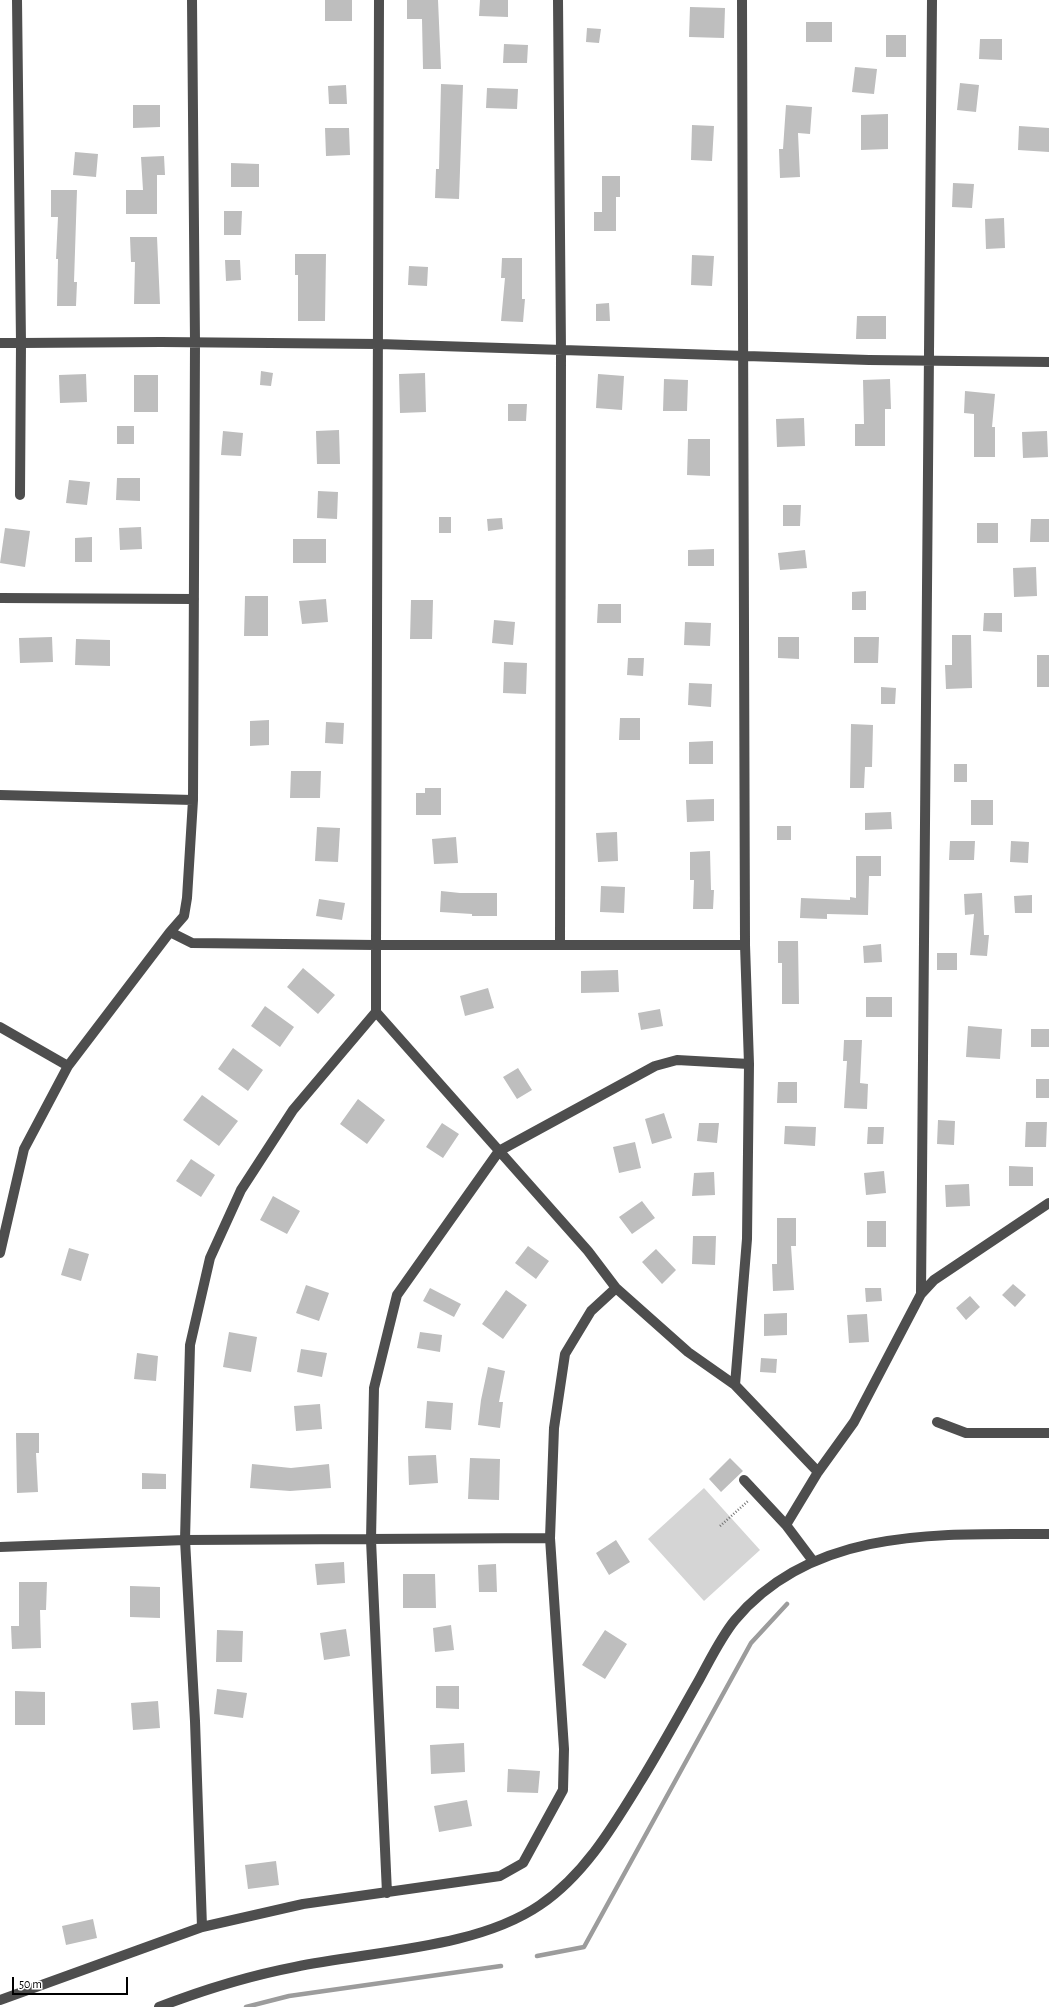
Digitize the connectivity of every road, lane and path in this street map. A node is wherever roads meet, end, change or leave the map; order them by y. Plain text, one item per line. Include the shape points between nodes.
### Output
1 (17, 0) edge
2 (192, 0) edge
3 (379, 0) edge
4 (558, 0) edge
5 (742, 0) edge
6 (932, 0) edge
7 (195, 342) junction
8 (0, 343) edge
9 (21, 343) junction
10 (379, 344) junction
11 (561, 350) junction
12 (744, 356) junction
13 (928, 360) junction
14 (1049, 362) edge
15 (20, 495) dead end
16 (0, 598) edge
17 (194, 599) junction
18 (0, 795) edge
19 (193, 800) junction
20 (170, 932) junction
21 (560, 944) junction
22 (376, 945) junction
23 (745, 946) junction
24 (376, 1012) junction
25 (0, 1027) edge
26 (749, 1064) junction
27 (68, 1066) junction
28 (499, 1151) junction
29 (1049, 1203) edge
30 (0, 1253) edge
31 (616, 1288) junction
32 (921, 1294) junction
33 (735, 1385) junction
34 (937, 1422) dead end
35 (1049, 1433) edge
36 (818, 1472) junction
37 (744, 1480) dead end
38 (756, 1493) junction
39 (786, 1525) junction
40 (720, 1526) dead end
41 (1049, 1534) edge
42 (550, 1538) junction
43 (185, 1540) junction
44 (371, 1540) junction
45 (0, 1547) edge
46 (814, 1561) junction
47 (387, 1893) junction
48 (202, 1927) junction
49 (0, 2000) edge
50 (159, 2007) edge

1 - 9 street
2 - 7 street
3 - 10 street
4 - 11 street
5 - 12 street
6 - 13 street
7 - 9 street
7 - 10 street
7 - 17 street
8 - 9 street
9 - 15 street
10 - 11 street
10 - 22 street
11 - 12 street
11 - 21 street
12 - 13 street
12 - 23 street
13 - 14 street
13 - 32 street
16 - 17 street
17 - 19 street
18 - 19 street
19 - 20 street via 184,916
20 - 22 street via 192,943
20 - 27 street
21 - 22 street
21 - 23 street
22 - 24 street
23 - 26 street
24 - 28 street
24 - 43 street via 293,1110 241,1190 210,1258 190,1345
25 - 27 street
26 - 28 street via 677,1060 655,1066
26 - 33 street via 747,1239
27 - 30 street via 24,1149
28 - 31 street via 588,1251
28 - 44 street via 397,1295 374,1388
29 - 32 street via 934,1280
31 - 33 street via 688,1352
31 - 42 street via 591,1311 565,1354 554,1428
32 - 36 street via 854,1422
33 - 36 street
34 - 35 street via 966,1433
36 - 39 street
37 - 38 street
38 - 39 street
38 - 40 path
39 - 46 street
41 - 46 street via 957,1534 886,1540
42 - 44 street
42 - 47 street via 564,1749 563,1790 523,1863 500,1876
43 - 44 street
43 - 45 street
43 - 48 street via 195,1721
44 - 47 street
46 - 50 street via 790,1573 762,1593 735,1620 603,1843 572,1877 542,1904 508,1924 449,1941 294,1967 204,1990
47 - 48 street via 303,1904
48 - 49 street

